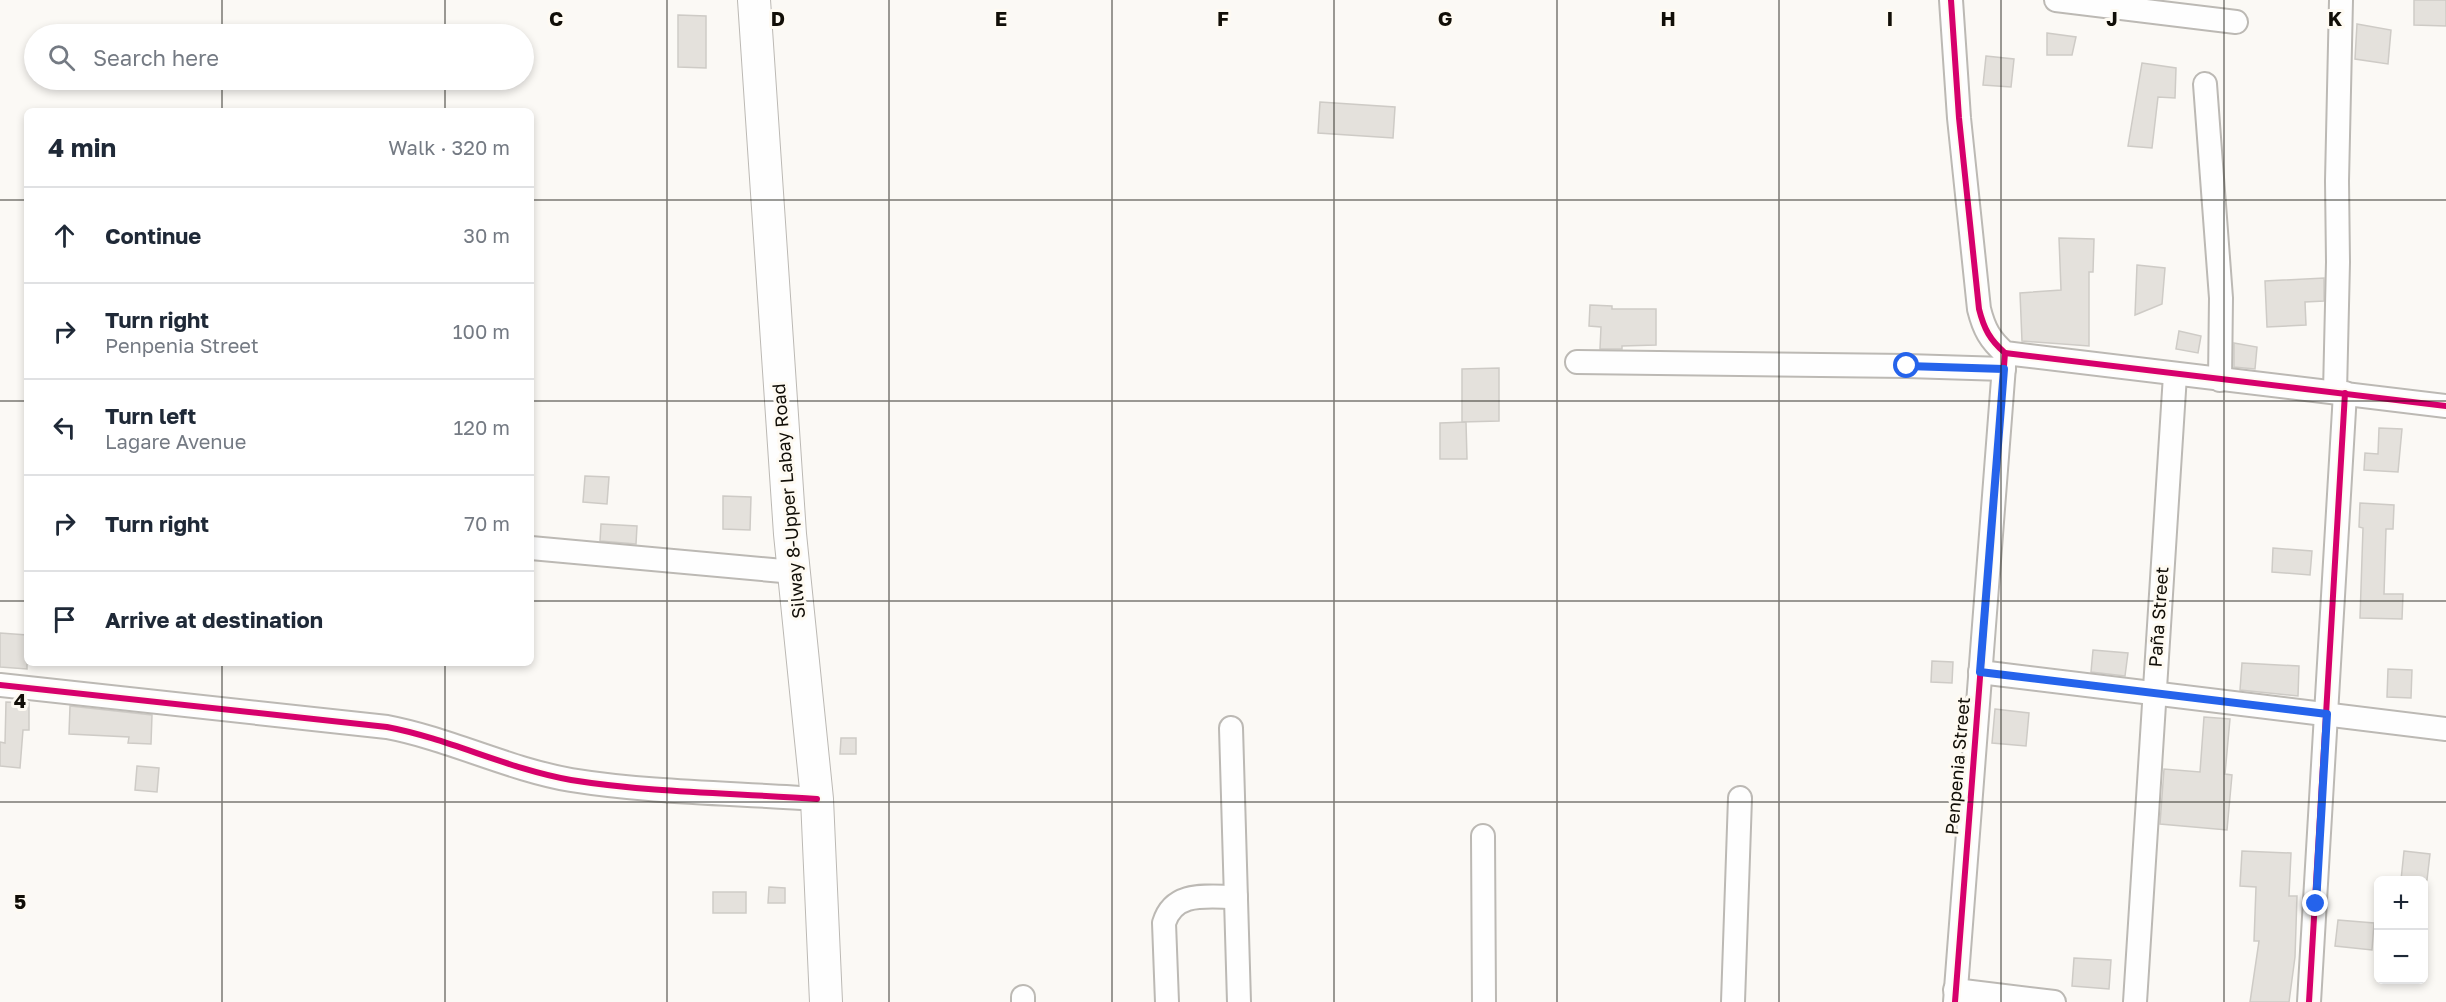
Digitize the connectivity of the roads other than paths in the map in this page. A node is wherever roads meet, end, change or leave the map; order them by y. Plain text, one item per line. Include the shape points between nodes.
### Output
1 (754, 0) edge
2 (1951, 0) edge
3 (2056, 0) edge
4 (2342, 0) edge
5 (2236, 21) dead end
6 (2205, 84) dead end
7 (2005, 361) junction
8 (1577, 362) dead end
9 (2175, 375) junction
10 (2220, 380) junction
11 (2340, 393) junction
12 (2446, 406) edge
13 (534, 548) edge
14 (794, 572) junction
15 (1980, 672) junction
16 (0, 685) edge
17 (2153, 695) junction
18 (2327, 714) junction
19 (1231, 728) dead end
20 (2446, 729) edge
21 (1740, 798) dead end
22 (817, 799) junction
23 (1483, 836) dead end
24 (1236, 897) junction
25 (1955, 996) edge
26 (826, 1002) edge
27 (1167, 1002) edge
28 (1239, 1002) edge
29 (1484, 1002) edge
30 (1733, 1002) edge
31 (2054, 1002) edge
32 (2134, 1002) edge
33 (2309, 1002) edge

1 - 14 main road, Silway 8-Upper Labay Road
2 - 7 street via 1979,309 1985,331
3 - 5 street
4 - 11 street via 2337,181
6 - 10 street via 2221,298
7 - 8 street via 1907,366
7 - 9 street
7 - 15 street, Penpenia Street
9 - 10 street
9 - 17 street, Paña Street
10 - 11 street
11 - 12 street
11 - 18 street
13 - 14 street
14 - 22 main road, Silway 8-Upper Labay Road
15 - 17 street
15 - 25 street, Penpenia Street
16 - 22 street via 387,727 571,780 634,788
17 - 18 street
17 - 32 street, Paña Street
18 - 20 street
18 - 33 street
19 - 24 street
21 - 30 street
22 - 26 main road, Silway 8-Upper Labay Road
23 - 29 street
24 - 27 street via 1190,898 1179,901 1167,914
24 - 28 street
25 - 31 street

